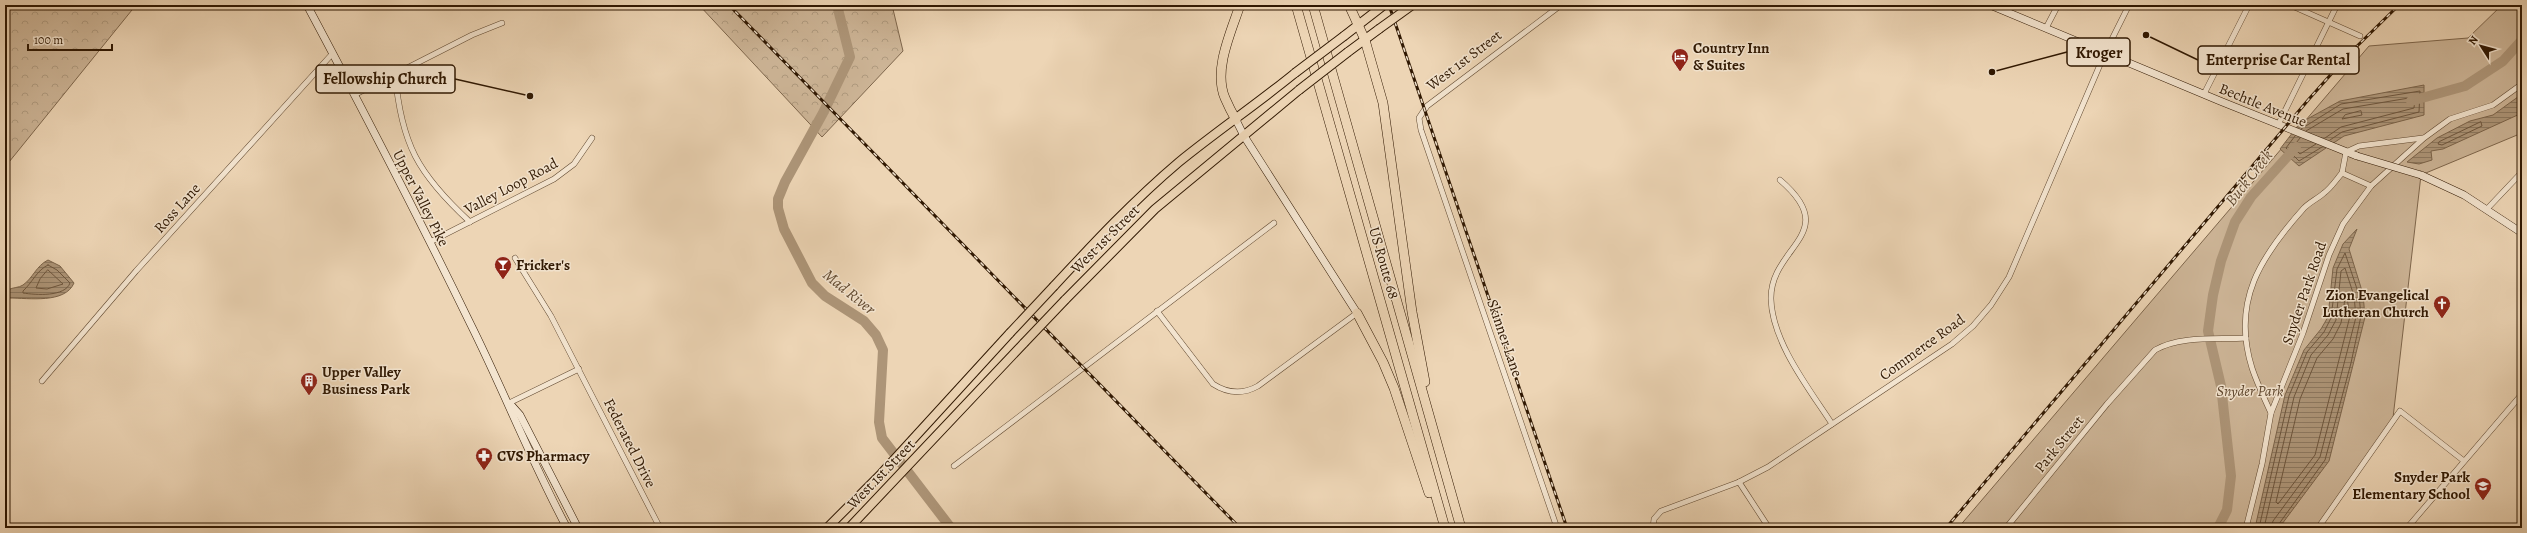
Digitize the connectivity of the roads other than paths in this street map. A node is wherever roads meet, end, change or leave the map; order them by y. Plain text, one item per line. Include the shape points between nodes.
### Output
1 (307, 5) edge
2 (1240, 5) edge
3 (1296, 5) edge
4 (1313, 5) edge
5 (1349, 5) edge
6 (1384, 5) edge
7 (1411, 5) edge
8 (1560, 5) edge
9 (1990, 5) edge
10 (2058, 5) edge
11 (2128, 5) edge
12 (2249, 5) edge
13 (2290, 5) edge
14 (2337, 5) edge
15 (2329, 22) junction
16 (502, 23) dead end
17 (1358, 25) junction
18 (2046, 28) junction
19 (2360, 36) dead end
20 (1365, 40) junction
21 (333, 53) junction
22 (2105, 53) junction
23 (396, 73) junction
24 (2522, 84) edge
25 (2204, 94) junction
26 (354, 95) junction
27 (1236, 120) junction
28 (2278, 125) junction
29 (1244, 136) junction
30 (592, 138) dead end
31 (2424, 138) junction
32 (2346, 152) junction
33 (1430, 155) joint
34 (2522, 172) edge
35 (2342, 173) junction
36 (1780, 180) dead end
37 (2371, 186) junction
38 (2487, 209) junction
39 (470, 222) junction
40 (1274, 223) dead end
41 (2522, 233) edge
42 (430, 242) junction
43 (515, 258) dead end
44 (1157, 311) junction
45 (1357, 313) junction
46 (2246, 338) junction
47 (579, 369) junction
48 (42, 381) dead end
49 (2522, 394) edge
50 (510, 403) junction
51 (2271, 413) junction
52 (1430, 417) junction
53 (1832, 424) junction
54 (2464, 461) junction
55 (954, 466) dead end
56 (1739, 482) junction
57 (567, 528) edge
58 (578, 528) edge
59 (660, 528) edge
60 (827, 528) edge
61 (849, 528) edge
62 (1444, 528) edge
63 (1461, 528) edge
64 (1557, 528) edge
65 (1653, 528) edge
66 (1769, 528) edge
67 (2006, 528) edge
68 (2246, 528) edge
69 (2318, 528) edge
70 (2406, 528) edge

1 - 21 main road, Upper Valley Pike
2 - 27 highway via 1225,52 1222,74 1224,97
3 - 62 highway, US Route 68
4 - 52 highway, US Route 68
5 - 17 highway
6 - 17 main road, West 1st Street
7 - 20 main road, West 1st Street, bridge
8 - 33 street, West 1st Street via 1424,109 1420,114 1420,123
9 - 18 main road, Bechtle Avenue
10 - 18 street
11 - 22 street, Commerce Road
12 - 25 street
13 - 15 street
14 - 15 street
15 - 19 street
15 - 28 street
16 - 23 street
17 - 20 highway
17 - 27 main road, West 1st Street, bridge
18 - 22 main road, Bechtle Avenue
20 - 29 main road, West 1st Street, bridge
20 - 52 highway via 1387,123 1412,312 1428,393
21 - 26 main road, Upper Valley Pike
21 - 48 street, Ross Lane via 139,267
22 - 25 main road, Bechtle Avenue
22 - 53 street, Commerce Road via 2009,277 1991,305 1973,326 1952,344
23 - 26 street
23 - 39 street via 402,124 412,151 437,189
24 - 31 street, Snyder Park Road via 2493,105 2450,119
25 - 28 main road, Bechtle Avenue
26 - 42 main road, Upper Valley Pike
27 - 29 main road
27 - 60 main road, West 1st Street, bridge via 1180,162 1109,227 881,474
28 - 32 main road, Bechtle Avenue
29 - 45 main road
29 - 61 main road, West 1st Street, bridge via 1155,209
30 - 39 street, Valley Loop Road via 574,164 554,179
31 - 32 street via 2359,146
31 - 37 street, Snyder Park Road
32 - 35 street
32 - 38 main road, Bechtle Avenue, bridge via 2421,175
33 - 64 street, Skinner Lane
34 - 38 street
35 - 37 street
35 - 46 street via 2284,231 2253,278 2248,299
36 - 53 street via 1793,191 1803,206 1805,227 1800,240 1783,261 1774,279 1771,298 1773,313 1779,334 1793,361
37 - 51 street, Snyder Park Road via 2338,235
38 - 41 main road, Bechtle Avenue
39 - 42 street, Valley Loop Road
40 - 44 street
42 - 50 main road, Upper Valley Pike
43 - 47 street, Federated Drive via 551,316
44 - 45 street via 1213,384 1226,391 1240,393 1258,386
44 - 55 street
45 - 62 highway via 1394,388 1422,476
46 - 51 street via 2252,367
46 - 67 street, Park Street via 2164,345 2156,350
47 - 50 street
47 - 59 street, Federated Drive
49 - 54 street
50 - 57 main road, Upper Valley Pike via 530,455
50 - 58 main road, Upper Valley Pike via 520,415
51 - 68 street, Snyder Park Road
52 - 63 highway, US Route 68
53 - 56 street, Commerce Road via 1768,467
54 - 69 street via 2400,411
54 - 70 street
56 - 65 street, Commerce Road via 1661,511 1654,519
56 - 66 street

